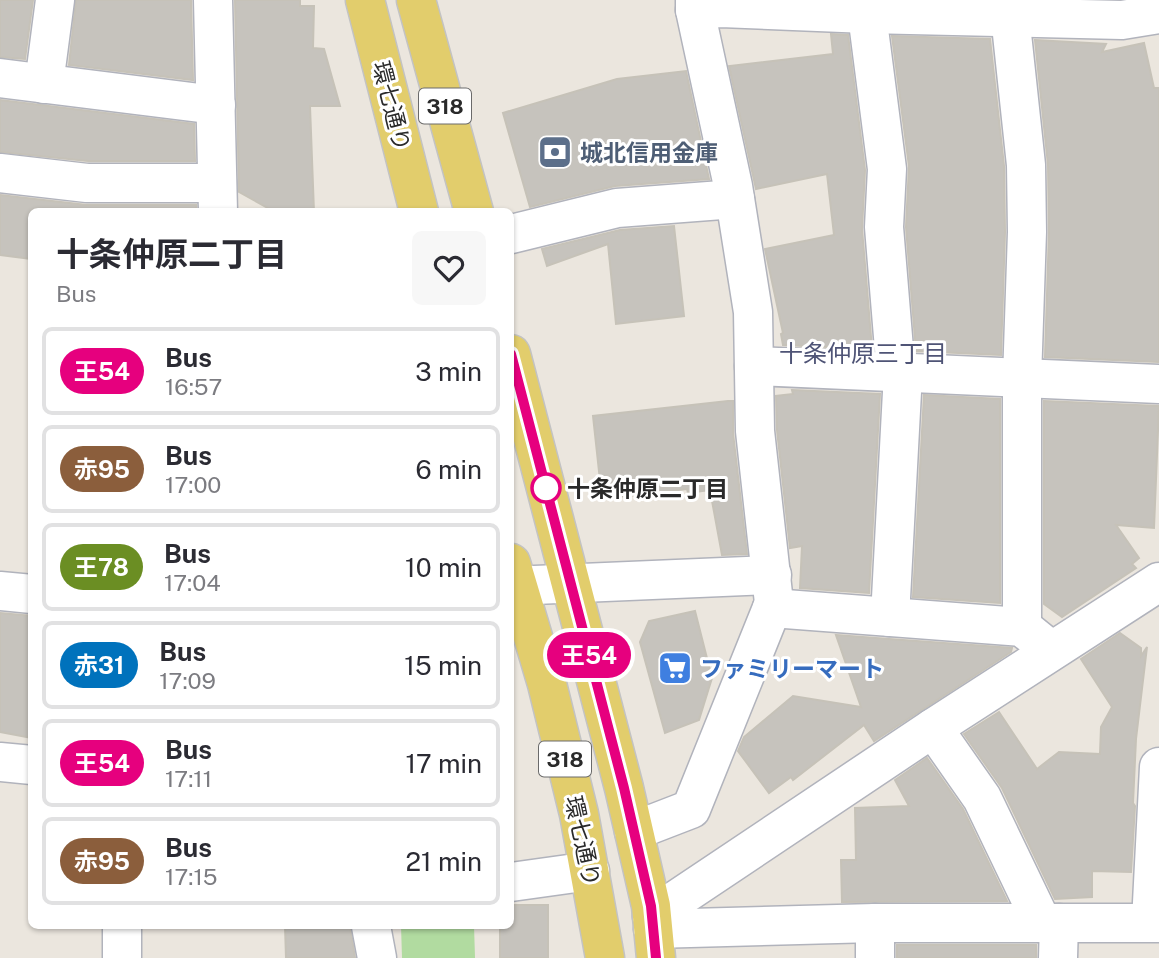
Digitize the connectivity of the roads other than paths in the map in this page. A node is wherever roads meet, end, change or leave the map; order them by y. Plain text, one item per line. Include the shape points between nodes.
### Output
1 (55, 0) edge
2 (214, 0) edge
3 (365, 0) edge
4 (416, 0) edge
5 (695, 5) edge
6 (855, 9) edge
7 (1011, 9) edge
8 (1159, 13) edge
9 (0, 78) edge
10 (44, 84) junction
11 (216, 105) junction
12 (0, 173) edge
13 (218, 197) edge
14 (734, 200) junction
15 (418, 208) edge
16 (473, 208) edge
17 (514, 233) edge
18 (514, 365) edge
19 (754, 366) junction
20 (900, 373) junction
21 (1022, 379) junction
22 (1159, 384) edge
23 (514, 578) edge
24 (514, 581) edge
25 (571, 582) junction
26 (1159, 582) edge
27 (0, 592) edge
28 (772, 592) junction
29 (28, 594) edge
30 (890, 617) junction
31 (1022, 627) junction
32 (1052, 651) junction
33 (933, 728) junction
34 (0, 762) edge
35 (28, 765) edge
36 (1159, 767) edge
37 (634, 831) junction
38 (590, 872) junction
39 (514, 882) edge
40 (1155, 923) edge
41 (122, 929) edge
42 (372, 929) edge
43 (654, 934) edge
44 (1053, 935) edge
45 (875, 941) edge
46 (122, 958) edge
47 (377, 958) edge
48 (606, 958) edge

1 - 10 street
2 - 11 street
3 - 15 main road, 環七通り / 318
4 - 16 main road, 318
5 - 6 street
5 - 14 street
6 - 7 street
6 - 20 street via 887,169 884,227
7 - 8 street via 1122,20
7 - 21 street via 1026,165
9 - 10 street
10 - 11 street
11 - 13 street
12 - 13 street
14 - 17 street via 617,208
14 - 19 street via 753,312
18 - 25 main road, 318
19 - 20 street
19 - 28 street via 755,431
20 - 21 street
20 - 30 street
21 - 22 street
21 - 31 street
23 - 25 street
24 - 38 main road, 環七通り / 318 via 547,684
25 - 28 street
25 - 37 main road, 318
26 - 32 street
27 - 29 street
28 - 30 street
28 - 37 street via 691,809
30 - 31 street
31 - 32 street
32 - 33 street
33 - 43 street
33 - 44 street via 982,799
34 - 35 street
36 - 40 street
37 - 43 main road, 318
38 - 39 street
38 - 48 main road, 環七通り / 318
40 - 44 street
41 - 46 street
42 - 47 street
43 - 45 street
44 - 45 street

